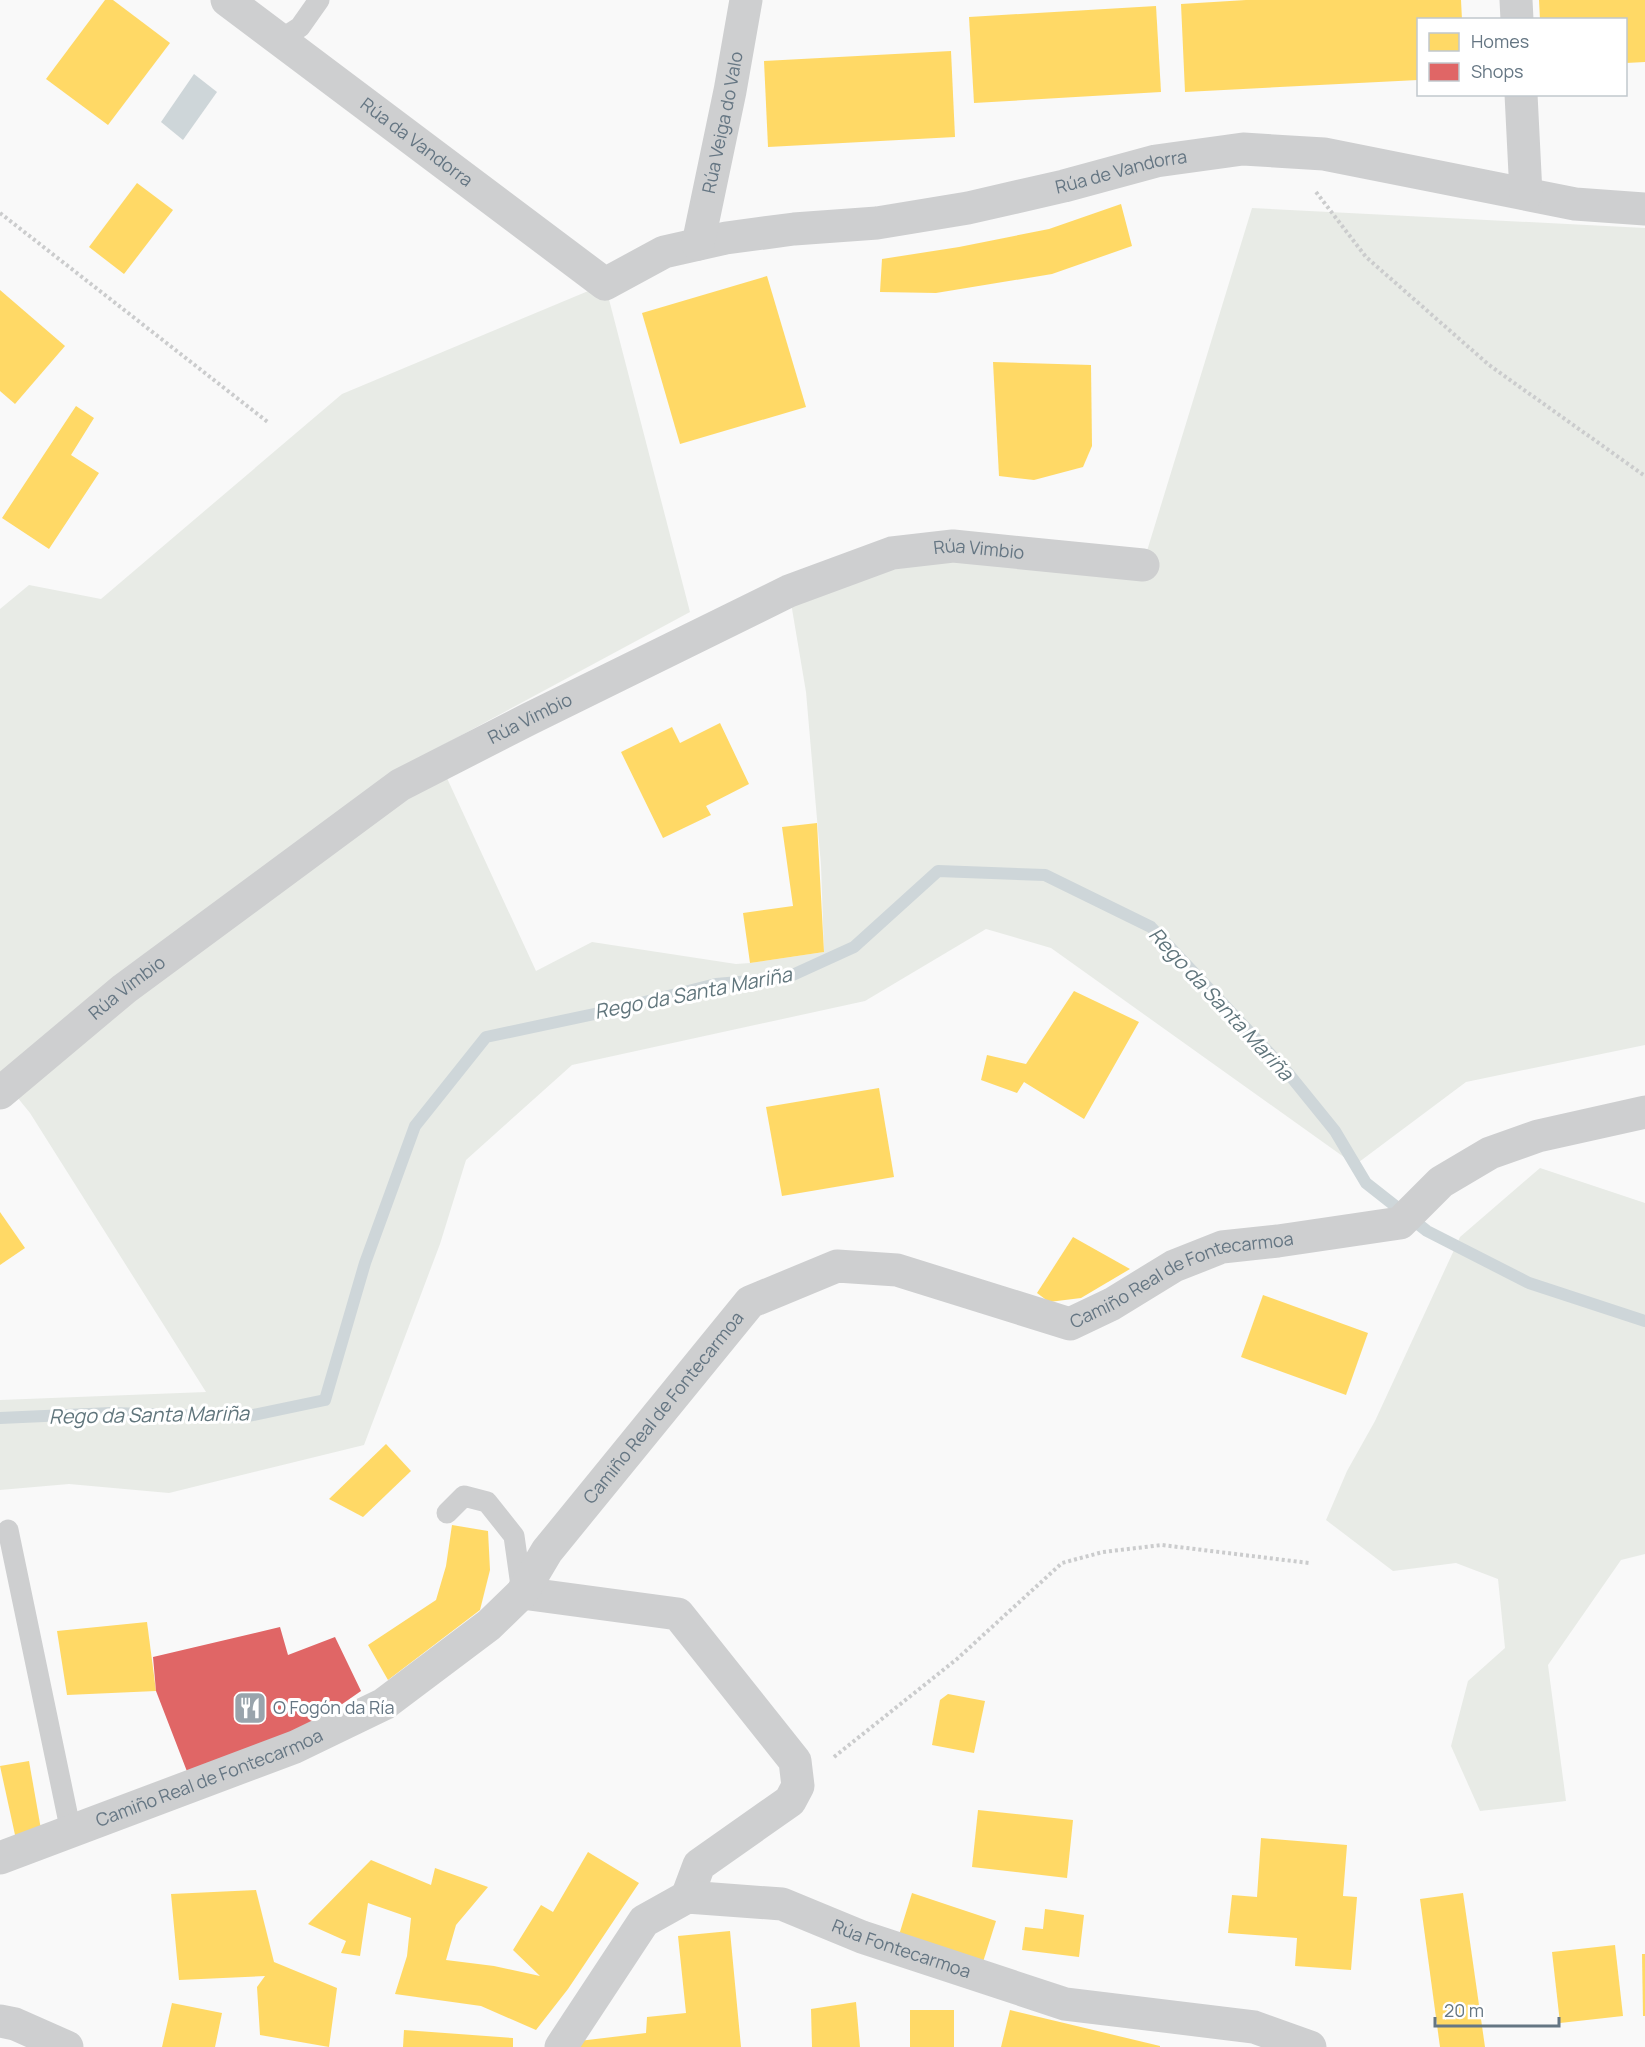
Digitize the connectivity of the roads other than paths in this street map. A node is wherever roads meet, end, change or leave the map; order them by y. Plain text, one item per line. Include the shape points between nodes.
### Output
1 (227, 0) edge
2 (319, 0) edge
3 (746, 0) edge
4 (1516, 0) edge
5 (1517, 18) edge
6 (280, 40) junction
7 (1521, 96) edge
8 (1526, 194) junction
9 (1645, 209) edge
10 (698, 244) junction
11 (605, 284) joint
12 (1143, 565) dead end
13 (0, 1094) edge
14 (1645, 1112) edge
15 (447, 1513) dead end
16 (8, 1530) dead end
17 (522, 1593) junction
18 (71, 1832) junction
19 (0, 1858) edge
20 (687, 1897) junction
21 (0, 2021) edge
22 (67, 2047) edge
23 (561, 2047) edge
24 (1310, 2047) edge

1 - 6 street, Rúa da Vandorra
2 - 6 lane via 300,27
3 - 10 street, Rúa Veiga do Valo
4 - 5 street
6 - 11 street, Rúa da Vandorra
7 - 8 street
8 - 9 street, Rúa de Vandorra via 1575,204
8 - 10 street, Rúa de Vandorra via 1324,154 1243,149 1156,161 968,208
10 - 11 street, Rúa de Vandorra via 664,252
12 - 13 street, Rúa Vimbio via 953,546 892,553 789,591 400,785 124,989
14 - 17 street, Camiño Real de Fontecarmoa via 1538,1136 1490,1153 1441,1182 1400,1224 1222,1247 1174,1266 1070,1324 897,1270 837,1266 782,1288 750,1302 547,1551
15 - 17 lane via 464,1496 487,1502 514,1536
16 - 18 lane
17 - 18 street, Camiño Real de Fontecarmoa via 489,1625 384,1704 295,1747
17 - 20 street via 678,1614 795,1761 798,1786 790,1801 699,1865
18 - 19 street, Camiño Real de Fontecarmoa
20 - 23 street via 644,1921
20 - 24 street, Rúa Fontecarmoa via 782,1904 862,1937 1065,2004 1254,2027
21 - 22 street

